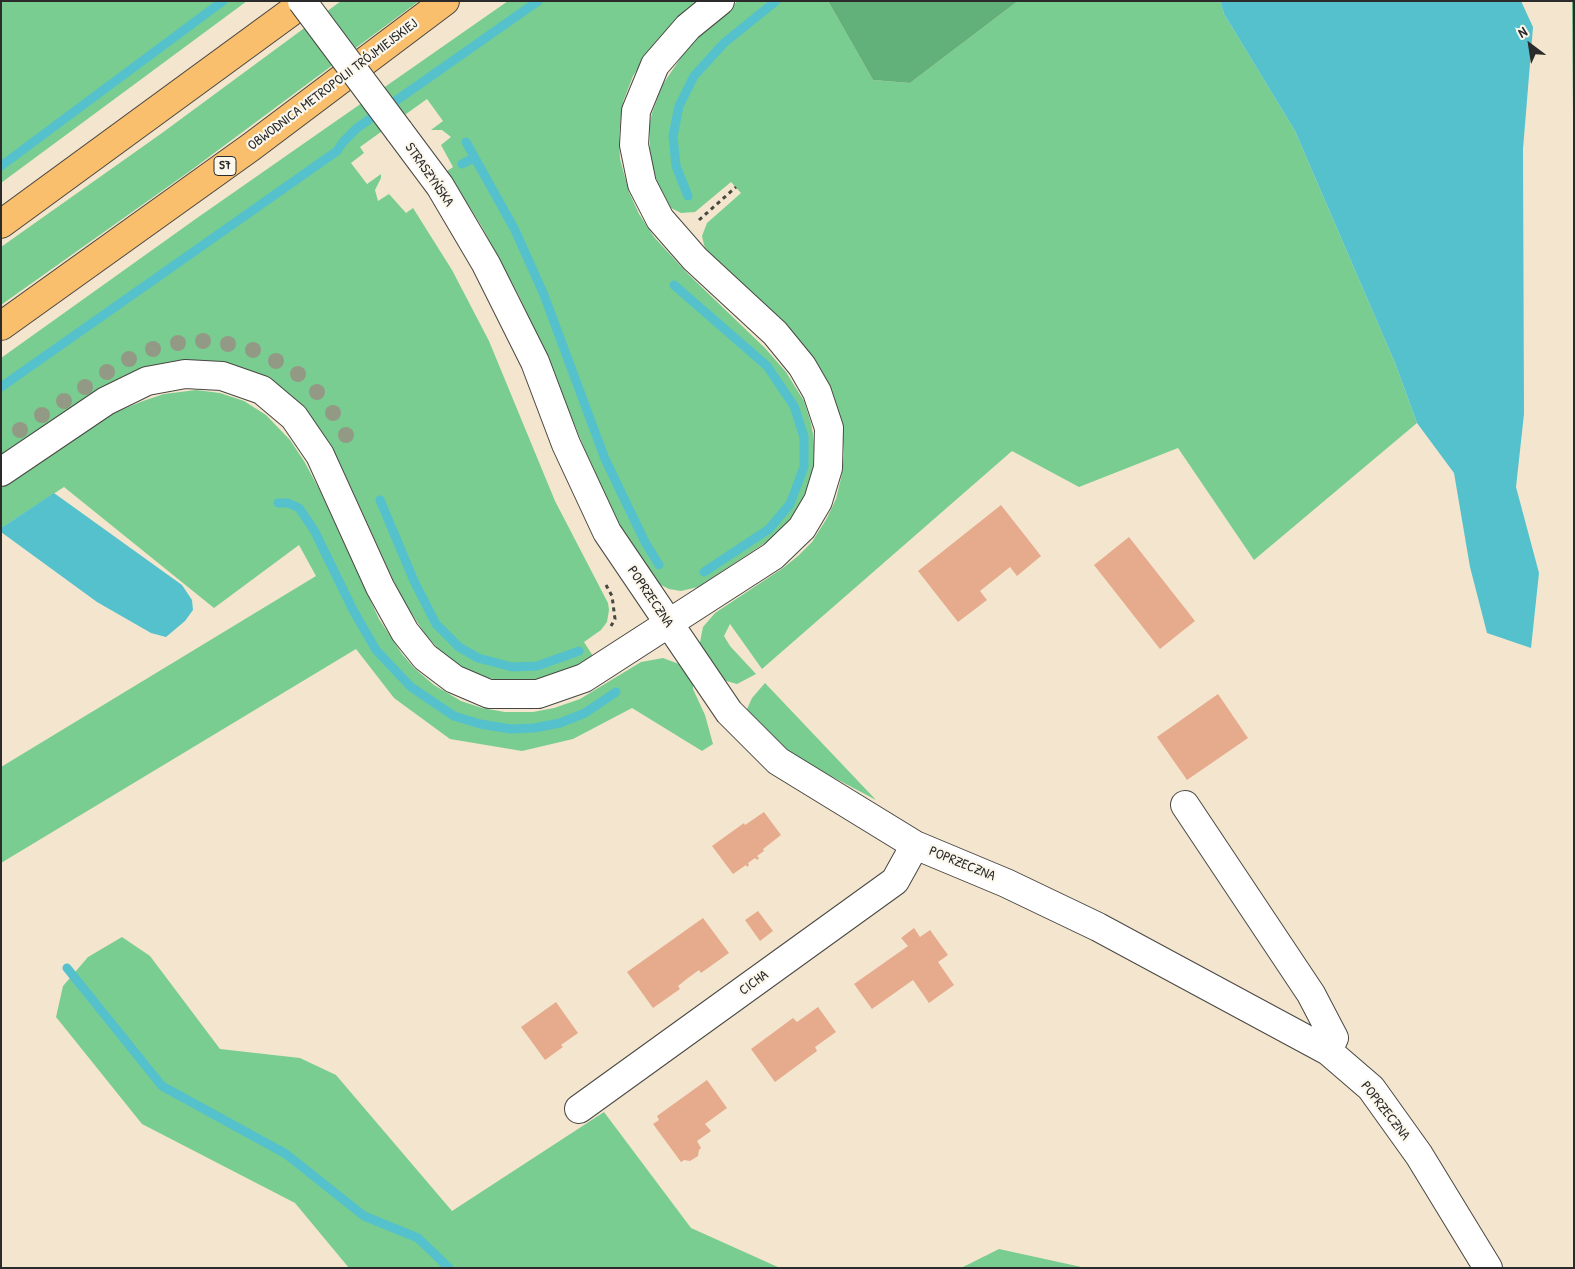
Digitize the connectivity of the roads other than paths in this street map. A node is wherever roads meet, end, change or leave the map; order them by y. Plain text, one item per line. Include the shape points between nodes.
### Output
1 (304, 1) edge
2 (445, 1) edge
3 (720, 1) edge
4 (1, 224) edge
5 (1, 326) edge
6 (534, 362) joint
7 (1, 472) edge
8 (668, 624) junction
9 (1185, 805) dead end
10 (915, 845) junction
11 (1328, 1051) junction
12 (579, 1109) dead end
13 (1488, 1268) edge

1 - 4 highway
1 - 6 street, STRASZYŃSKA, bridge via 440,186 486,264
2 - 5 highway, OBWODNICA METROPOLII TRÓJMIEJSKIEJ / S7 via 251,147
3 - 8 street via 688,27 655,65 636,111 634,146 642,184 660,219 677,239 775,333 802,366 817,392 829,428 828,468 818,501 802,528 773,556
6 - 8 street, POPRZECZNA via 566,444 607,532
7 - 8 street via 106,401 147,381 185,374 222,376 262,390 294,417 320,455 380,587 405,632 425,657 454,679 489,694 538,694 584,678
8 - 10 street, POPRZECZNA via 729,712 778,761
9 - 11 street via 1311,994 1334,1038
10 - 11 street, POPRZECZNA via 1006,882 1098,927
10 - 12 street, CICHA via 895,880
11 - 13 street, POPRZECZNA via 1371,1088 1419,1155

